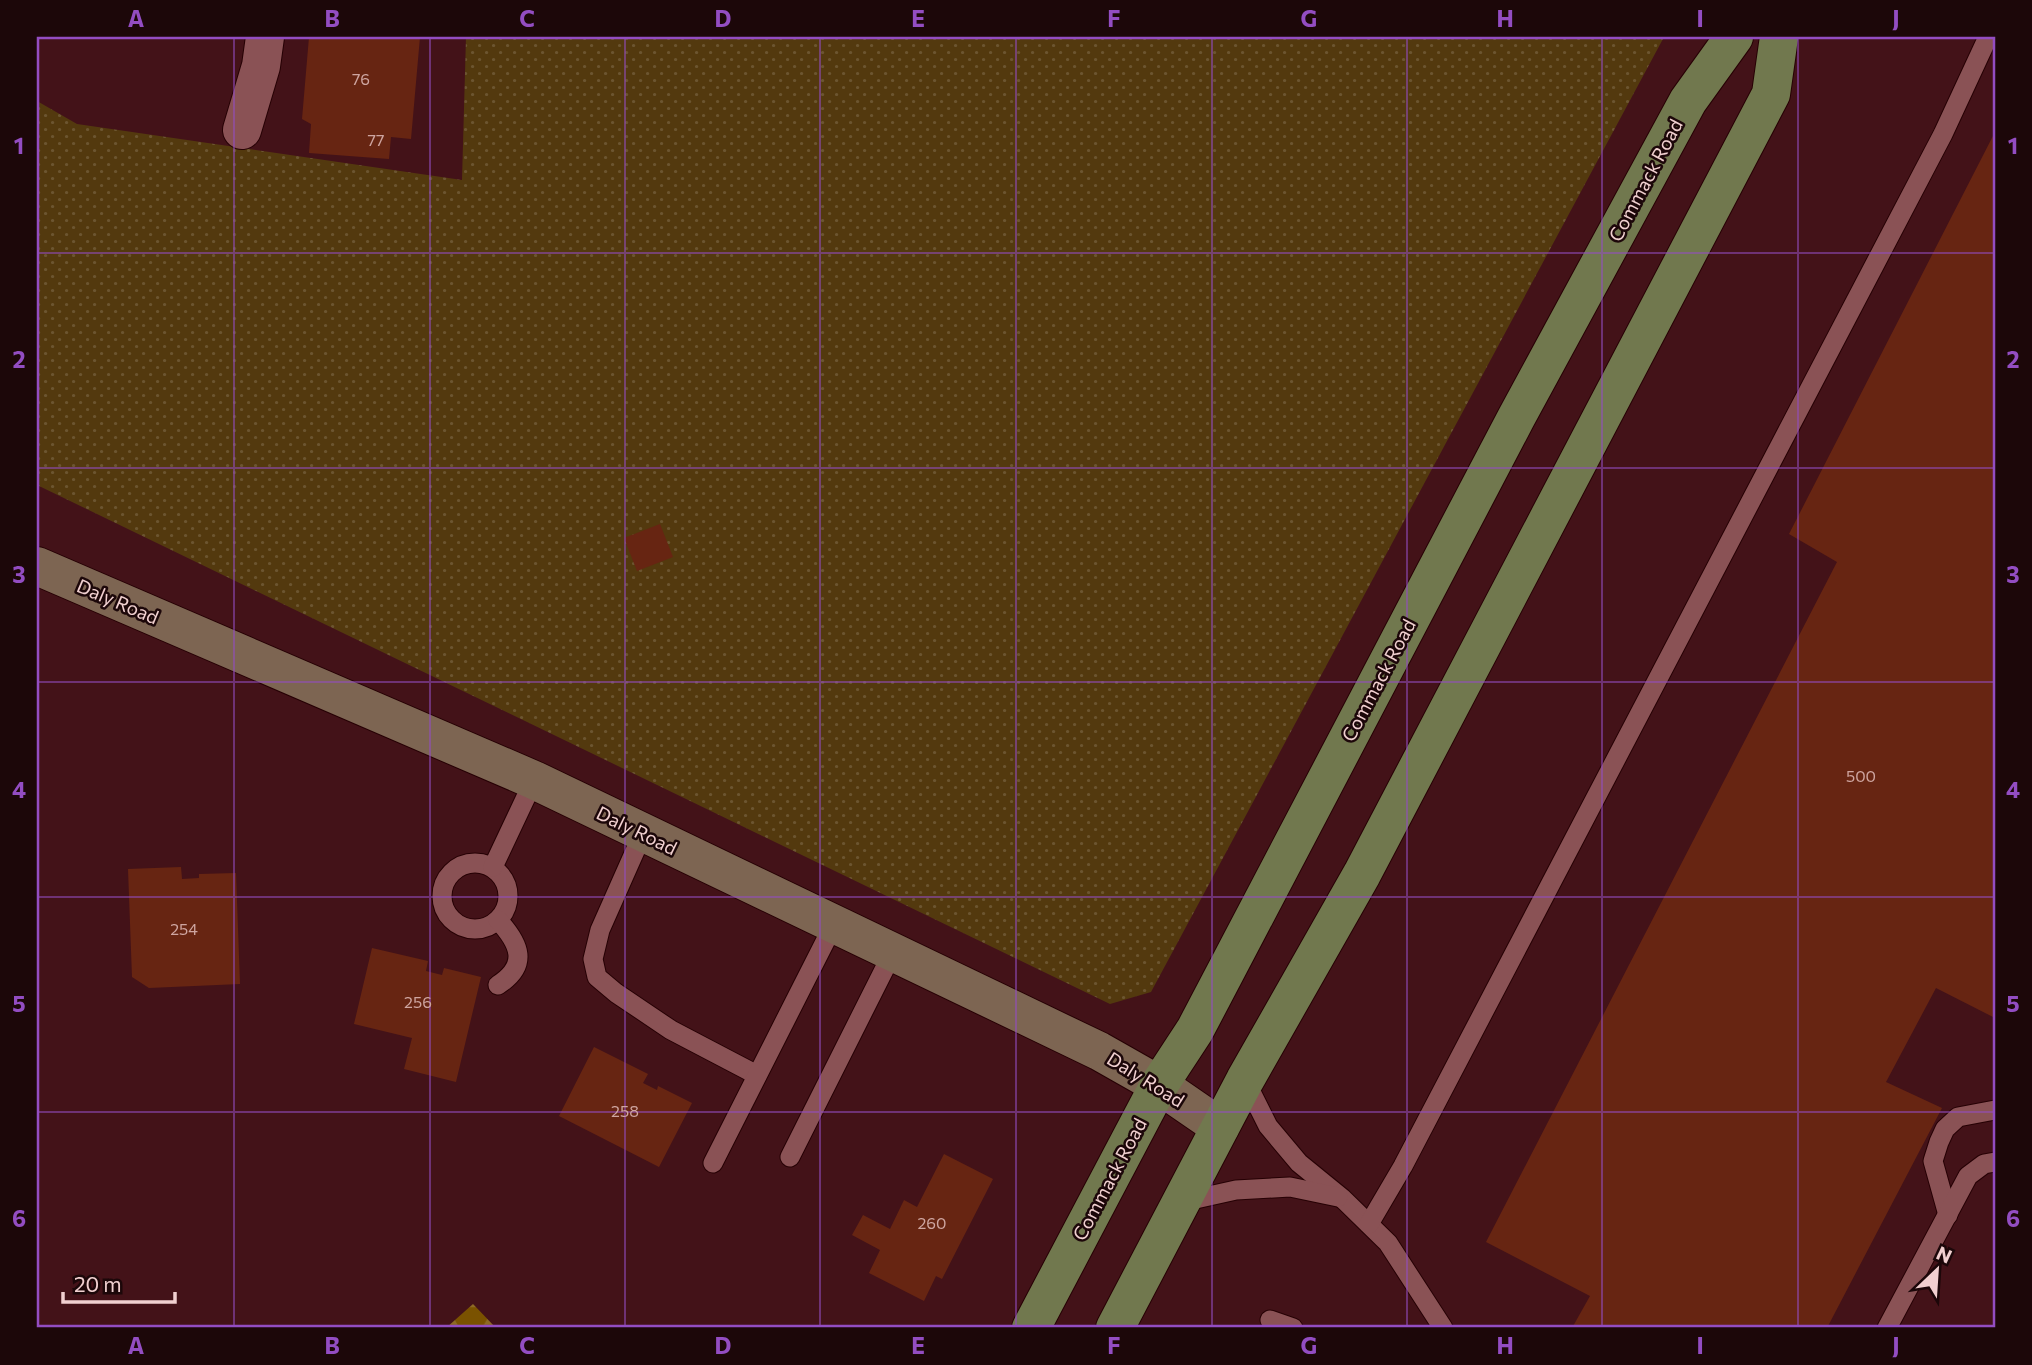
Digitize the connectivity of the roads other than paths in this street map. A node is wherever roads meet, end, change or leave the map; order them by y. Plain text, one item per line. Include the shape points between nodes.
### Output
1 (265, 37) edge
2 (1734, 37) edge
3 (1779, 37) edge
4 (1988, 37) edge
5 (242, 130) dead end
6 (37, 566) edge
7 (534, 780) junction
8 (643, 832) junction
9 (493, 867) junction
10 (498, 920) junction
11 (834, 924) junction
12 (893, 952) junction
13 (498, 985) dead end
14 (757, 1075) junction
15 (1245, 1080) junction
16 (1159, 1085) junction
17 (1995, 1110) edge
18 (1220, 1127) junction
19 (790, 1157) dead end
20 (1995, 1162) edge
21 (713, 1163) dead end
22 (1342, 1198) junction
23 (1182, 1202) junction
24 (1948, 1215) junction
25 (1369, 1224) junction
26 (1270, 1320) dead end
27 (1031, 1328) edge
28 (1115, 1328) edge
29 (1293, 1328) edge
30 (1442, 1328) edge
31 (1887, 1328) edge

1 - 5 street
2 - 16 main road, Commack Road via 1688,100 1195,1030
3 - 15 main road via 1772,94 1362,874
4 - 25 lane via 1943,134
6 - 7 main road, Daly Road
7 - 8 main road, Daly Road
7 - 9 lane
8 - 11 main road, Daly Road
8 - 14 lane via 600,930 593,958 597,976 671,1030
9 - 10 lane via 507,884 509,895
9 - 10 lane via 472,862 451,872 442,892 443,903 446,914 463,927 485,928
10 - 13 lane via 519,952 511,977
11 - 12 main road, Daly Road
11 - 14 lane
12 - 16 main road, Daly Road via 1099,1051
12 - 19 lane
14 - 21 lane
15 - 18 main road
15 - 22 lane via 1268,1126 1299,1163
16 - 18 main road, Daly Road
16 - 27 main road, Commack Road
17 - 24 lane via 1958,1117 1939,1142 1933,1161
18 - 23 main road
20 - 24 lane via 1968,1176
22 - 23 lane via 1290,1187 1236,1190
22 - 25 lane
23 - 28 main road
24 - 31 lane
25 - 30 lane via 1388,1243
26 - 29 lane

